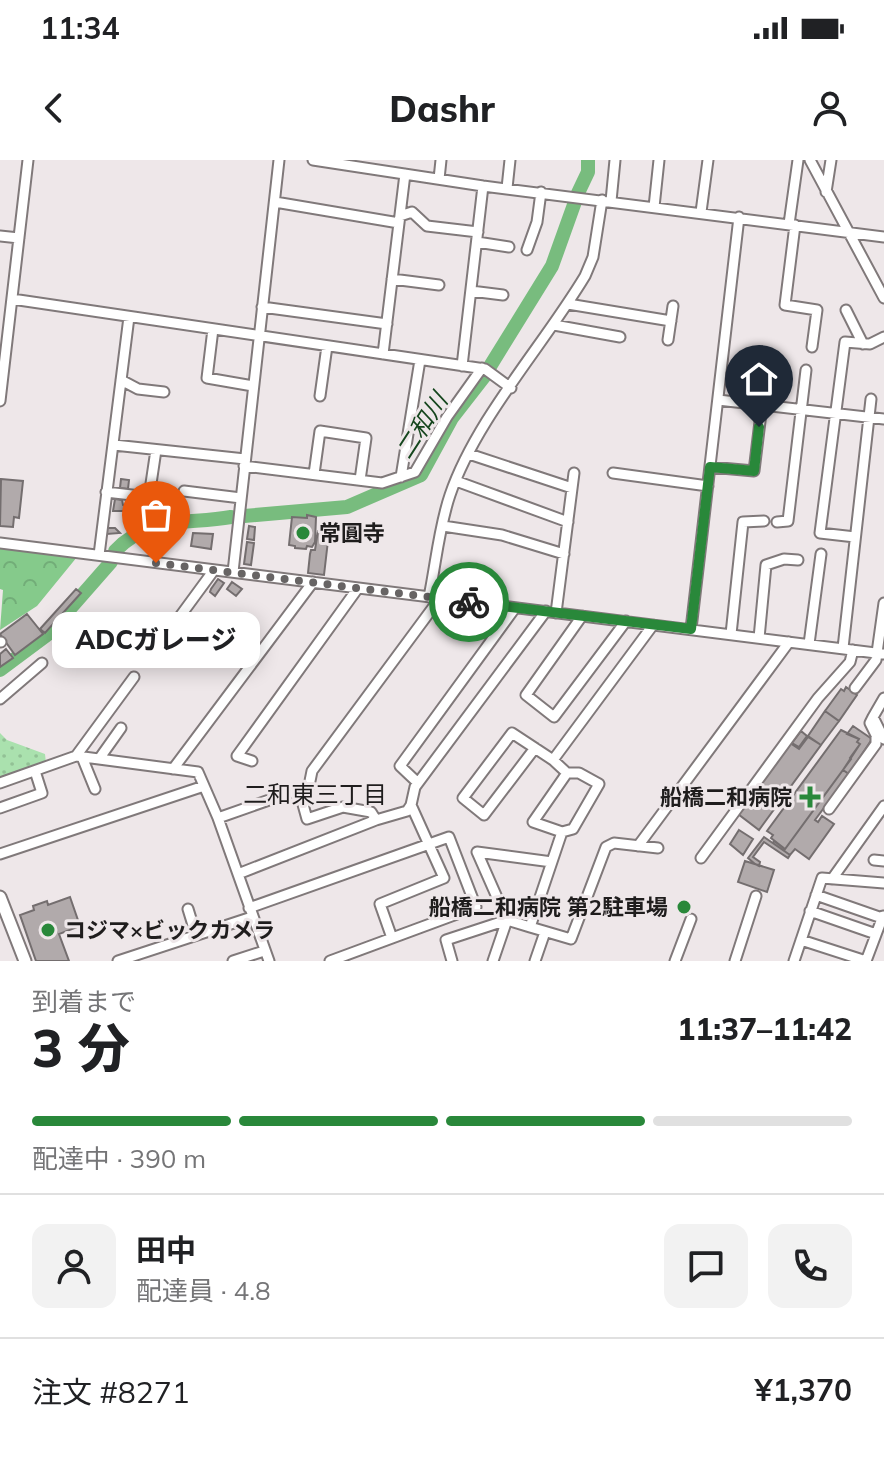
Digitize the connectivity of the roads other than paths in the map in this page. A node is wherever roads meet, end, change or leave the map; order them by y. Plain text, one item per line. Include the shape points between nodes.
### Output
1 (28, 160) edge
2 (279, 160) edge
3 (313, 160) edge
4 (395, 160) edge
5 (441, 160) edge
6 (510, 160) edge
7 (615, 160) edge
8 (659, 160) edge
9 (708, 160) edge
10 (798, 160) edge
11 (810, 160) edge
12 (831, 160) edge
13 (394, 172) junction
14 (405, 174) junction
15 (439, 179) junction
16 (483, 186) junction
17 (507, 188) junction
18 (541, 192) junction
19 (826, 192) junction
20 (606, 200) junction
21 (275, 202) junction
22 (654, 207) junction
23 (701, 212) junction
24 (739, 217) junction
25 (400, 220) junction
26 (792, 225) junction
27 (851, 233) junction
28 (0, 236) edge
29 (477, 237) junction
30 (884, 237) edge
31 (19, 238) junction
32 (509, 247) dead end
33 (527, 250) dead end
34 (392, 279) junction
35 (439, 285) dead end
36 (471, 291) junction
37 (503, 295) dead end
38 (884, 298) edge
39 (12, 299) junction
40 (568, 304) junction
41 (673, 306) dead end
42 (262, 307) junction
43 (846, 310) dead end
44 (129, 317) junction
45 (671, 321) junction
46 (387, 324) junction
47 (4, 325) edge
48 (554, 325) junction
49 (213, 329) junction
50 (259, 336) junction
51 (620, 337) dead end
52 (884, 337) edge
53 (668, 340) dead end
54 (863, 344) junction
55 (327, 346) junction
56 (812, 347) dead end
57 (383, 354) junction
58 (420, 360) junction
59 (462, 366) junction
60 (486, 370) junction
61 (806, 370) dead end
62 (121, 380) junction
63 (253, 386) junction
64 (511, 388) junction
65 (164, 392) dead end
66 (320, 396) dead end
67 (871, 399) dead end
68 (718, 400) junction
69 (0, 401) edge
70 (762, 405) junction
71 (801, 410) junction
72 (835, 414) junction
73 (869, 417) junction
74 (884, 419) edge
75 (114, 445) junction
76 (156, 450) junction
77 (469, 454) junction
78 (244, 463) junction
79 (710, 467) junction
80 (574, 473) dead end
81 (613, 473) dead end
82 (314, 474) junction
83 (401, 477) junction
84 (360, 480) junction
85 (456, 481) junction
86 (708, 486) junction
87 (572, 488) junction
88 (184, 491) dead end
89 (106, 492) junction
90 (241, 498) junction
91 (764, 521) dead end
92 (568, 522) junction
93 (777, 522) dead end
94 (443, 526) junction
95 (855, 537) junction
96 (0, 543) edge
97 (564, 554) junction
98 (821, 554) dead end
99 (99, 555) junction
100 (798, 560) dead end
101 (214, 570) junction
102 (233, 572) junction
103 (313, 582) junction
104 (358, 588) junction
105 (435, 598) junction
106 (884, 603) edge
107 (515, 608) junction
108 (551, 612) junction
109 (582, 616) junction
110 (626, 621) junction
111 (653, 625) junction
112 (691, 629) junction
113 (731, 634) junction
114 (759, 638) junction
115 (789, 642) junction
116 (809, 644) junction
117 (848, 649) junction
118 (881, 653) edge
119 (148, 660) dead end
120 (42, 663) dead end
121 (134, 677) dead end
122 (855, 688) dead end
123 (884, 698) edge
124 (0, 699) edge
125 (874, 714) junction
126 (121, 728) dead end
127 (884, 739) edge
128 (535, 748) junction
129 (79, 757) junction
130 (99, 759) junction
131 (553, 760) junction
132 (252, 761) dead end
133 (173, 769) junction
134 (35, 771) junction
135 (567, 773) junction
136 (0, 783) edge
137 (418, 783) junction
138 (204, 786) junction
139 (95, 789) dead end
140 (299, 790) junction
141 (411, 805) junction
142 (884, 806) edge
143 (0, 808) edge
144 (829, 809) dead end
145 (218, 818) junction
146 (376, 820) junction
147 (562, 832) junction
148 (430, 844) junction
149 (638, 846) junction
150 (658, 848) dead end
151 (0, 854) edge
152 (701, 858) dead end
153 (552, 862) junction
154 (238, 874) junction
155 (832, 879) junction
156 (884, 883) edge
157 (816, 895) junction
158 (756, 896) dead end
159 (0, 897) edge
160 (188, 909) dead end
161 (810, 911) junction
162 (250, 913) junction
163 (691, 919) dead end
164 (883, 919) edge
165 (507, 920) junction
166 (530, 927) junction
167 (545, 932) junction
168 (876, 934) junction
169 (196, 935) junction
170 (392, 938) junction
171 (801, 940) junction
172 (264, 951) junction
173 (141, 957) edge
174 (25, 961) edge
175 (118, 961) edge
176 (233, 961) edge
177 (269, 961) edge
178 (330, 961) edge
179 (452, 961) edge
180 (493, 961) edge
181 (535, 961) edge
182 (675, 961) edge
183 (735, 961) edge
184 (794, 961) edge
185 (866, 961) edge

1 - 31 street
2 - 21 street
3 - 13 street
4 - 13 street
5 - 15 street
6 - 17 street
7 - 20 street
8 - 22 street
9 - 23 street
10 - 26 street
11 - 19 street
12 - 19 street
13 - 14 street
14 - 15 street
14 - 25 street
15 - 16 street
16 - 17 street
16 - 29 street
17 - 18 street
18 - 20 street
18 - 33 street
19 - 27 street
20 - 22 street
20 - 40 street via 593,257
21 - 25 street
21 - 42 street
22 - 23 street
23 - 24 street
24 - 26 street
24 - 68 street
25 - 29 street via 412,212 427,226
25 - 34 street
26 - 27 street
26 - 56 street via 785,305 817,310
27 - 30 street
27 - 38 street
28 - 31 street
29 - 32 street
29 - 36 street
31 - 39 street
34 - 35 street
34 - 46 street
36 - 37 street
36 - 59 street
39 - 44 street
39 - 47 street
40 - 45 street
40 - 48 street
41 - 45 street
42 - 46 street
42 - 50 street
43 - 54 street
44 - 49 street
44 - 62 street
45 - 53 street
46 - 57 street
47 - 69 street
48 - 51 street
48 - 64 street
49 - 50 street
49 - 63 street via 207,378
50 - 55 street
50 - 63 street
52 - 54 street
54 - 72 street via 845,342
55 - 57 street
55 - 66 street
57 - 58 street
58 - 59 street
58 - 83 street
59 - 60 street
60 - 64 street
60 - 83 street via 447,417 415,472
61 - 71 street
62 - 65 street via 138,389
62 - 75 street
63 - 78 street
64 - 77 street
67 - 73 street
68 - 70 street
68 - 79 street
70 - 71 street
70 - 79 street via 754,471
71 - 72 street
71 - 93 street via 788,521
72 - 73 street
72 - 95 street via 820,533
73 - 74 street
73 - 95 street
75 - 76 street
75 - 89 street
76 - 78 street
76 - 89 street via 149,497
77 - 85 street
77 - 87 street
78 - 82 street
78 - 90 street
79 - 86 street
80 - 87 street
81 - 86 street
82 - 84 street
82 - 84 street via 320,431 366,438
83 - 84 street via 382,483
85 - 92 street
85 - 94 street
86 - 112 street
87 - 92 street
88 - 90 street
89 - 99 street
90 - 102 street
91 - 113 street via 743,522
92 - 97 street
94 - 97 street via 502,535
94 - 105 street
95 - 117 street
96 - 99 street
97 - 108 street
98 - 116 street
99 - 101 street
100 - 114 street via 766,565
101 - 102 street
101 - 119 street
102 - 103 street
103 - 104 street
103 - 133 street
104 - 105 street
104 - 132 street via 237,756
105 - 107 street
105 - 140 street via 312,771 309,786
106 - 118 street
107 - 108 street
107 - 137 street via 400,766
108 - 109 street
108 - 137 street
109 - 110 street
109 - 110 street via 526,695 554,717
110 - 111 street
111 - 112 street
111 - 131 street
112 - 113 street
113 - 114 street
114 - 115 street
115 - 116 street
115 - 149 street
116 - 117 street
117 - 118 street
117 - 152 street via 850,662
118 - 122 street
120 - 124 street
121 - 129 street
123 - 125 street
125 - 127 street
125 - 144 street via 870,723 876,744
126 - 130 street
128 - 128 street via 512,733 463,798 484,815
128 - 131 street
129 - 130 street
129 - 134 street
129 - 139 street
130 - 133 street
131 - 135 street
133 - 138 street via 198,772
134 - 136 street
134 - 143 street via 42,793
135 - 147 street via 533,822
135 - 147 street via 599,784 573,829
137 - 141 street
138 - 145 street
138 - 151 street
140 - 145 street
140 - 146 street via 307,819 343,807 371,812
141 - 146 street
141 - 148 street
142 - 155 street
145 - 154 street
146 - 154 street
147 - 153 street
148 - 162 street
148 - 170 street via 444,878 380,904
148 - 170 street via 449,837 476,907
149 - 150 street
149 - 167 street via 606,847 573,937
153 - 165 street via 477,852
153 - 166 street
154 - 162 street
155 - 156 street
155 - 157 street via 822,878
157 - 161 street
157 - 164 street
158 - 183 street
159 - 174 main road
160 - 169 street
161 - 168 street
161 - 171 street
162 - 169 street
162 - 172 street
163 - 182 street
164 - 168 street
165 - 166 street
165 - 179 street via 446,940
165 - 180 street
166 - 167 street
167 - 181 street
168 - 185 street
169 - 173 street
170 - 178 street
171 - 184 street
171 - 185 street
172 - 176 street
172 - 177 street
173 - 175 street

